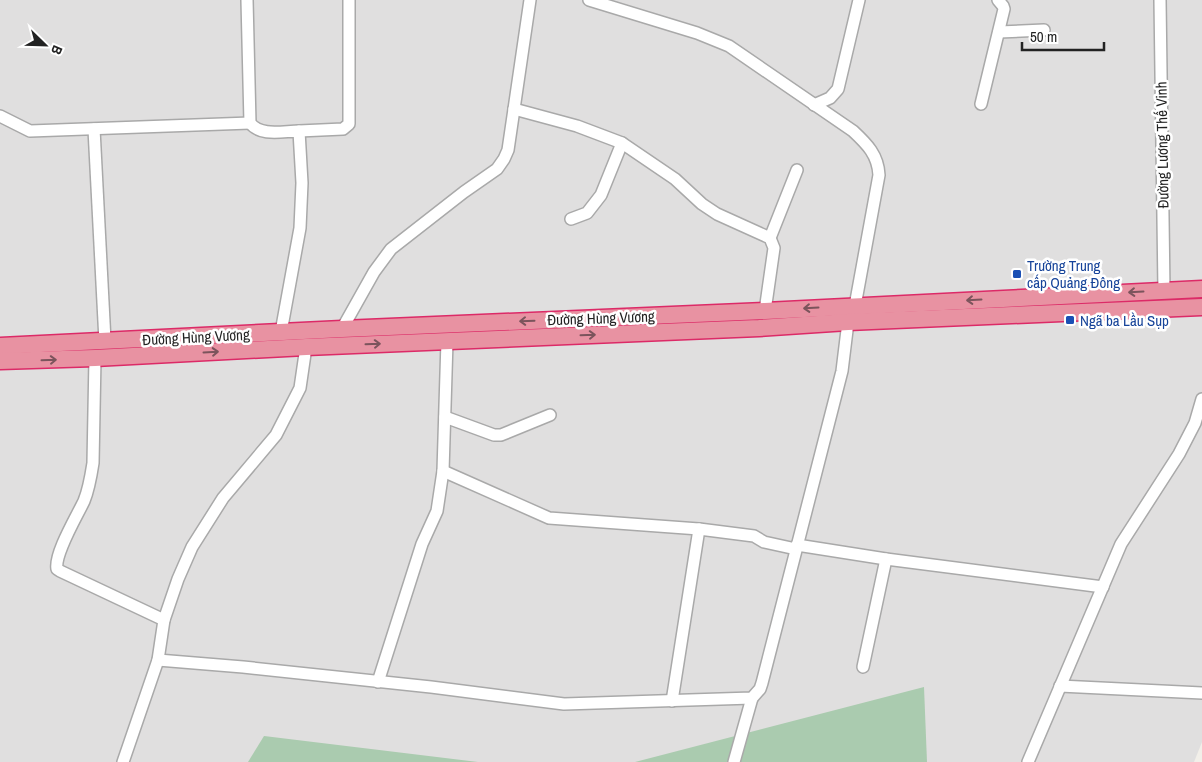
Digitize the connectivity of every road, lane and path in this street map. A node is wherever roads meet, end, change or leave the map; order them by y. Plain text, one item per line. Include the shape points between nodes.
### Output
1 (247, 0) edge
2 (349, 0) edge
3 (530, 0) edge
4 (589, 0) edge
5 (859, 0) edge
6 (998, 0) edge
7 (1160, 0) edge
8 (1044, 30) dead end
9 (999, 32) junction
10 (981, 104) dead end
11 (814, 105) junction
12 (514, 109) junction
13 (0, 116) edge
14 (250, 122) junction
15 (94, 129) junction
16 (299, 131) junction
17 (622, 143) junction
18 (797, 170) dead end
19 (571, 219) dead end
20 (770, 238) junction
21 (1202, 289) edge
22 (1164, 291) junction
23 (855, 306) junction
24 (1202, 307) edge
25 (765, 311) junction
26 (848, 322) junction
27 (342, 329) junction
28 (281, 332) junction
29 (105, 341) junction
30 (446, 341) junction
31 (0, 346) edge
32 (306, 347) junction
33 (95, 358) junction
34 (0, 361) edge
35 (1202, 399) edge
36 (550, 415) dead end
37 (444, 417) junction
38 (443, 472) junction
39 (699, 529) junction
40 (797, 547) junction
41 (886, 559) junction
42 (1103, 587) junction
43 (164, 620) junction
44 (158, 660) junction
45 (863, 667) dead end
46 (378, 682) junction
47 (1060, 686) junction
48 (1202, 693) edge
49 (752, 698) junction
50 (672, 701) junction
51 (123, 762) edge
52 (734, 762) edge
53 (1028, 762) edge

1 - 14 street
2 - 16 street via 349,124 342,129
3 - 12 street
4 - 11 street via 729,46
5 - 11 street via 838,89 830,98
6 - 9 street via 1004,10
7 - 22 street, Đường Lương Thế Vinh
8 - 9 street
9 - 10 street
11 - 23 street via 853,131 866,143 879,164
12 - 17 street via 577,126
12 - 27 street via 508,150 501,165 391,249
13 - 15 street via 30,131
14 - 15 street
14 - 16 street via 262,131
15 - 29 street
16 - 28 street via 300,228
17 - 19 street via 601,195 587,213
17 - 20 street via 675,179 702,204
18 - 20 street
20 - 25 street via 774,248
21 - 22 highway, Đường Hùng Vương
22 -> 23 highway, Đường Hùng Vương
23 -> 25 highway, Đường Hùng Vương
24 - 26 highway, Đường Hùng Vương
25 -> 27 highway, Đường Hùng Vương
30 -> 26 highway, Đường Hùng Vương
26 - 40 street via 842,372
27 - 28 highway, Đường Hùng Vương
28 - 29 highway, Đường Hùng Vương
29 - 31 highway, Đường Hùng Vương
32 -> 30 highway, Đường Hùng Vương
30 - 37 street
33 -> 32 highway, Đường Hùng Vương
32 - 43 street via 300,388 276,435 223,498 192,548
34 -> 33 highway, Đường Hùng Vương
33 - 43 street via 91,478 58,557 57,569
35 - 42 street via 1186,440 1121,544
36 - 37 street via 501,436
37 - 38 street
38 - 39 street via 549,518
38 - 46 street via 436,511 422,544
39 - 40 street via 754,536 764,542
39 - 50 street
40 - 41 street
40 - 49 street via 762,683
41 - 42 street
41 - 45 street
42 - 47 street
43 - 44 street
44 - 46 street
44 - 51 street
46 - 50 street via 564,704
47 - 48 street
47 - 53 street
49 - 50 street
49 - 52 street

